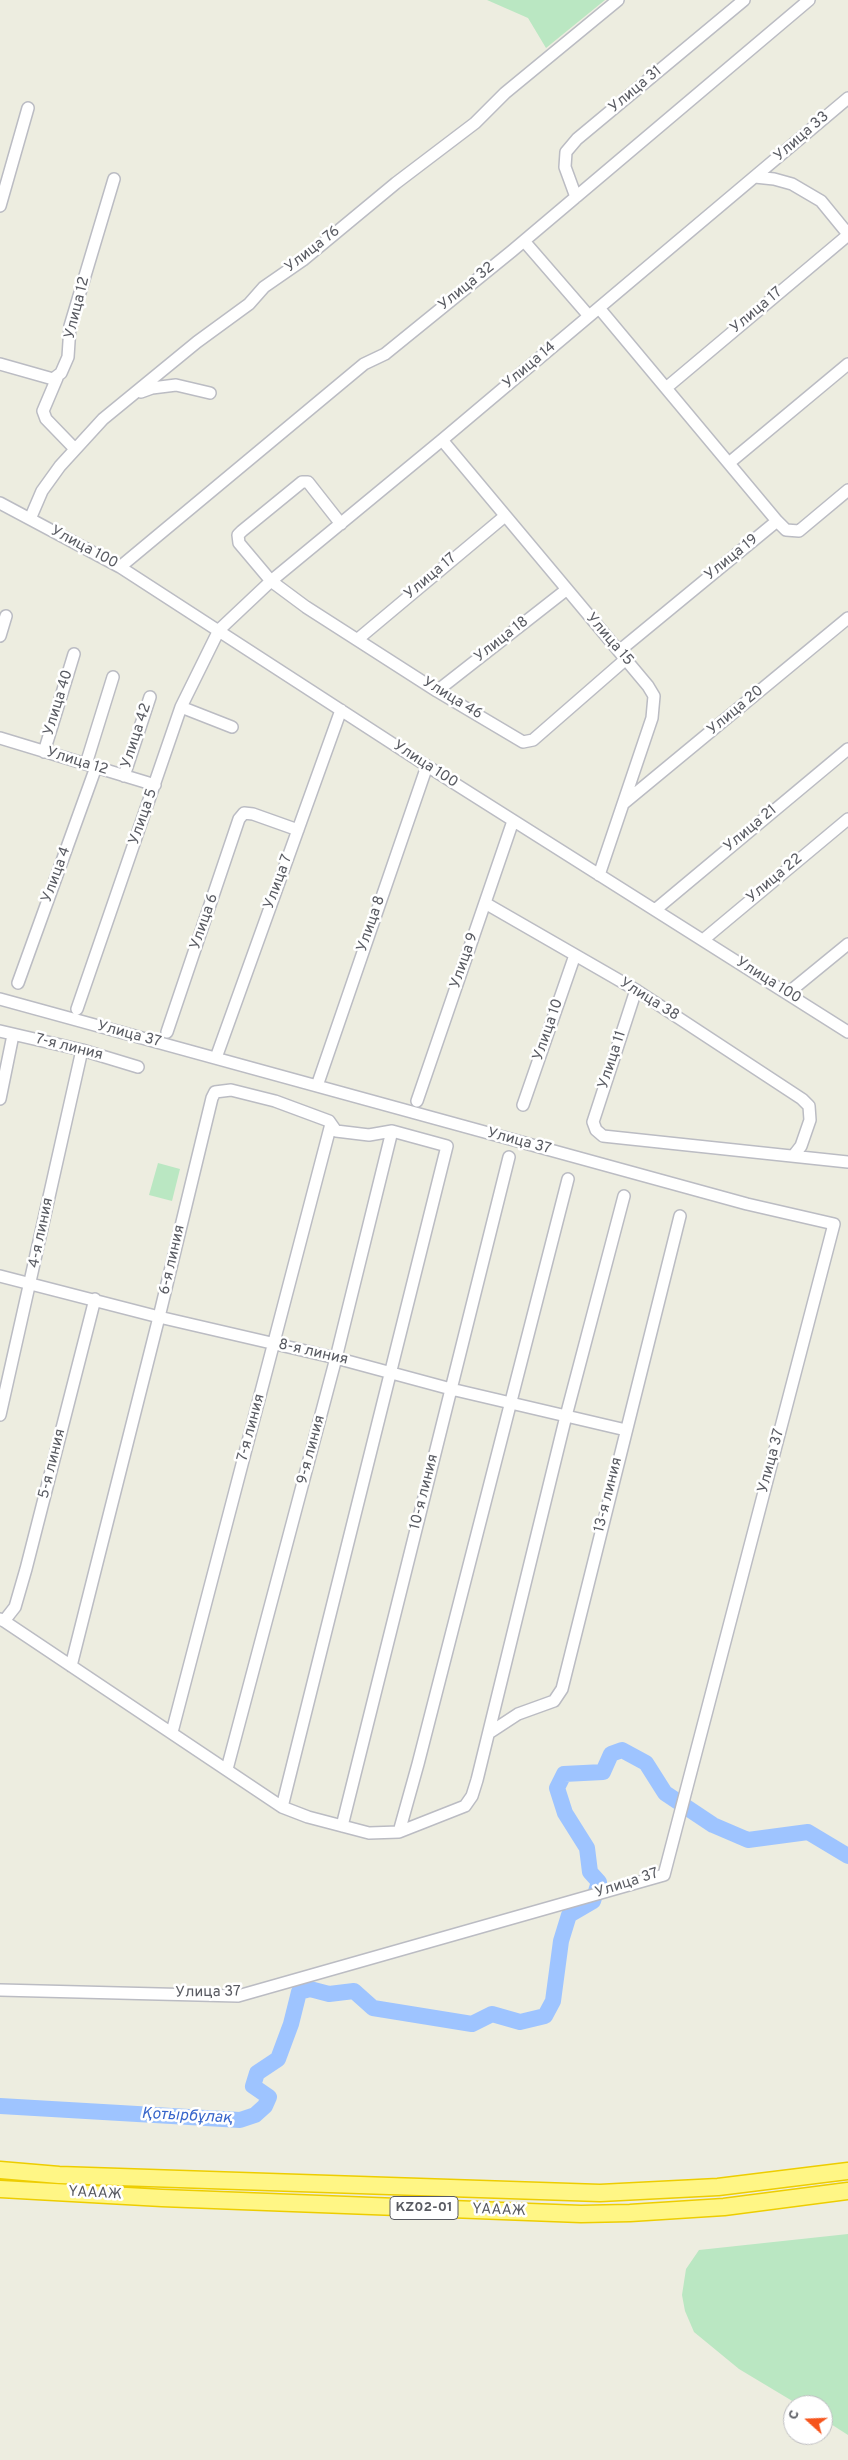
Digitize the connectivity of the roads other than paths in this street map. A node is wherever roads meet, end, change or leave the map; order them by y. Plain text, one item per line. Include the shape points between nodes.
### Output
1 (618, 0) edge
2 (744, 0) edge
3 (809, 0) edge
4 (844, 101) edge
5 (28, 108) dead end
6 (848, 114) edge
7 (756, 177) junction
8 (114, 179) dead end
9 (576, 197) junction
10 (0, 206) edge
11 (848, 234) edge
12 (524, 241) junction
13 (599, 308) junction
14 (589, 316) junction
15 (0, 364) edge
16 (848, 364) edge
17 (57, 378) junction
18 (666, 388) junction
19 (210, 393) dead end
20 (130, 397) junction
21 (442, 440) junction
22 (75, 450) junction
23 (729, 463) junction
24 (848, 490) edge
25 (0, 503) edge
26 (505, 516) junction
27 (30, 519) junction
28 (777, 521) junction
29 (341, 524) junction
30 (120, 567) junction
31 (271, 581) junction
32 (566, 590) junction
33 (6, 616) dead end
34 (848, 618) edge
35 (219, 630) junction
36 (0, 636) edge
37 (358, 639) junction
38 (74, 654) dead end
39 (622, 655) junction
40 (113, 677) dead end
41 (438, 691) junction
42 (150, 697) dead end
43 (181, 708) junction
44 (340, 710) junction
45 (232, 727) dead end
46 (0, 738) edge
47 (848, 749) edge
48 (44, 752) junction
49 (91, 766) junction
50 (427, 766) junction
51 (124, 776) junction
52 (155, 785) junction
53 (623, 804) junction
54 (848, 819) edge
55 (513, 821) junction
56 (298, 830) junction
57 (599, 875) junction
58 (485, 903) junction
59 (655, 910) junction
60 (703, 940) junction
61 (848, 944) edge
62 (575, 955) junction
63 (18, 983) dead end
64 (636, 990) junction
65 (788, 993) junction
66 (0, 1000) edge
67 (77, 1009) dead end
68 (0, 1031) edge
69 (167, 1032) dead end
70 (848, 1032) edge
71 (13, 1035) junction
72 (82, 1050) junction
73 (217, 1055) dead end
74 (138, 1066) dead end
75 (318, 1083) dead end
76 (0, 1099) edge
77 (417, 1100) dead end
78 (523, 1105) dead end
79 (331, 1124) junction
80 (392, 1131) junction
81 (794, 1155) junction
82 (509, 1158) dead end
83 (848, 1162) edge
84 (568, 1179) dead end
85 (624, 1196) dead end
86 (680, 1216) dead end
87 (0, 1276) edge
88 (31, 1284) junction
89 (96, 1299) junction
90 (159, 1317) junction
91 (274, 1343) junction
92 (336, 1358) junction
93 (389, 1372) junction
94 (451, 1389) junction
95 (509, 1403) junction
96 (0, 1415) edge
97 (566, 1416) junction
98 (626, 1430) junction
99 (2, 1620) edge
100 (71, 1666) junction
101 (172, 1732) junction
102 (489, 1733) junction
103 (227, 1769) junction
104 (282, 1807) junction
105 (342, 1826) junction
106 (399, 1832) junction
107 (0, 1990) edge
108 (0, 2170) edge
109 (848, 2171) edge
110 (0, 2189) edge
111 (848, 2191) edge

1 - 20 street, Улица 76 via 505,93 475,123
2 - 9 street, Улица 31 via 577,138 566,152 565,167
3 - 9 street, Улица 32
4 - 6 street
4 - 7 street, Улица 33
5 - 10 street
7 - 11 street via 792,184 821,201
7 - 13 street, Улица 14
8 - 17 street, Улица 12 via 70,326 68,357
9 - 12 street, Улица 32
11 - 18 street, Улица 17
12 - 14 street
12 - 30 street, Улица 32 via 385,354 364,364
13 - 14 street, Улица 14
13 - 18 street
14 - 21 street, Улица 14
15 - 17 street
16 - 23 street
17 - 22 street, Улица 12 via 43,411 46,419
18 - 23 street
19 - 20 street via 176,385 152,388
20 - 22 street, Улица 76 via 103,419
21 - 26 street, Улица 15
21 - 29 street, Улица 14
22 - 27 street, Улица 76 via 42,491
23 - 28 street
24 - 28 street via 799,531 786,530
25 - 27 street, Улица 100
26 - 32 street, Улица 15
26 - 37 street, Улица 17
27 - 30 street, Улица 100
28 - 39 street, Улица 19
29 - 31 street, Улица 14
29 - 31 street, Улица 46 via 308,482 302,482 242,530 238,535 239,543
30 - 35 street, Улица 100
31 - 35 street, Улица 14
31 - 37 street, Улица 46
32 - 39 street, Улица 15
32 - 41 street, Улица 18
33 - 36 street
34 - 53 street, Улица 20
35 - 43 street, Улица 5
35 - 44 street, Улица 100
37 - 41 street, Улица 46
38 - 48 street, Улица 40
39 - 41 street, Улица 46 via 527,742
39 - 53 street, Улица 15 via 648,686 655,705
40 - 49 street, Улица 4
42 - 51 street, Улица 42
43 - 45 street
43 - 52 street, Улица 5
44 - 50 street, Улица 100
44 - 56 street, Улица 7
46 - 48 street, Улица 12
47 - 59 street, Улица 21
48 - 49 street, Улица 12
49 - 51 street, Улица 12
49 - 63 street, Улица 4
50 - 55 street, Улица 100
50 - 75 street, Улица 8
51 - 52 street, Улица 12
52 - 67 street, Улица 5
53 - 57 street, Улица 15
54 - 60 street, Улица 22
55 - 57 street, Улица 100
55 - 58 street, Улица 9
56 - 69 street, Улица 6 via 253,814 244,813 239,819
56 - 73 street, Улица 7
57 - 59 street, Улица 100
58 - 62 street, Улица 38
58 - 77 street, Улица 9
59 - 60 street, Улица 100
60 - 65 street, Улица 100
61 - 65 street
62 - 64 street, Улица 38
62 - 78 street, Улица 10
64 - 81 street, Улица 38 via 809,1106 810,1120 801,1146
64 - 81 street, Улица 11 via 593,1122 596,1130 603,1136
65 - 70 street, Улица 100
66 - 107 street, Улица 37 via 747,1204 834,1224 664,1875 238,1996
68 - 71 street, 7-я линия
71 - 72 street, 7-я линия
71 - 76 street
72 - 74 street, 7-я линия
72 - 88 street, 4-я линия
79 - 80 street, 6-я линия via 336,1132 351,1134
79 - 90 street, 6-я линия via 275,1101 231,1090 215,1092
79 - 91 street, 7-я линия
80 - 92 street, 9-я линия
80 - 93 street, 6-я линия via 447,1146
81 - 83 street
82 - 94 street, 10-я линия
84 - 95 street
85 - 97 street
86 - 98 street, 13-я линия
87 - 88 street, 8-я линия
88 - 89 street, 8-я линия
88 - 96 street, 4-я линия
89 - 90 street, 8-я линия
89 - 99 street, 5-я линия via 26,1570 15,1607
90 - 91 street, 8-я линия
90 - 100 street, 6-я линия
91 - 92 street, 8-я линия
91 - 101 street, 7-я линия
92 - 93 street, 8-я линия
92 - 103 street, 9-я линия
93 - 94 street, 8-я линия
93 - 104 street
94 - 95 street, 8-я линия
94 - 105 street, 10-я линия
95 - 97 street, 8-я линия
95 - 106 street
97 - 98 street, 8-я линия
97 - 102 street
98 - 102 street, 13-я линия via 560,1696 518,1714
99 - 100 street
100 - 101 street
101 - 103 street
102 - 106 street via 472,1796 465,1806
103 - 104 street
104 - 105 street
105 - 106 street via 369,1833
108 - 109 highway, ҮАААЖ / KZ02-01 via 600,2193 718,2187
110 - 111 highway, ҮАААЖ / KZ02-01 via 581,2214 724,2207

